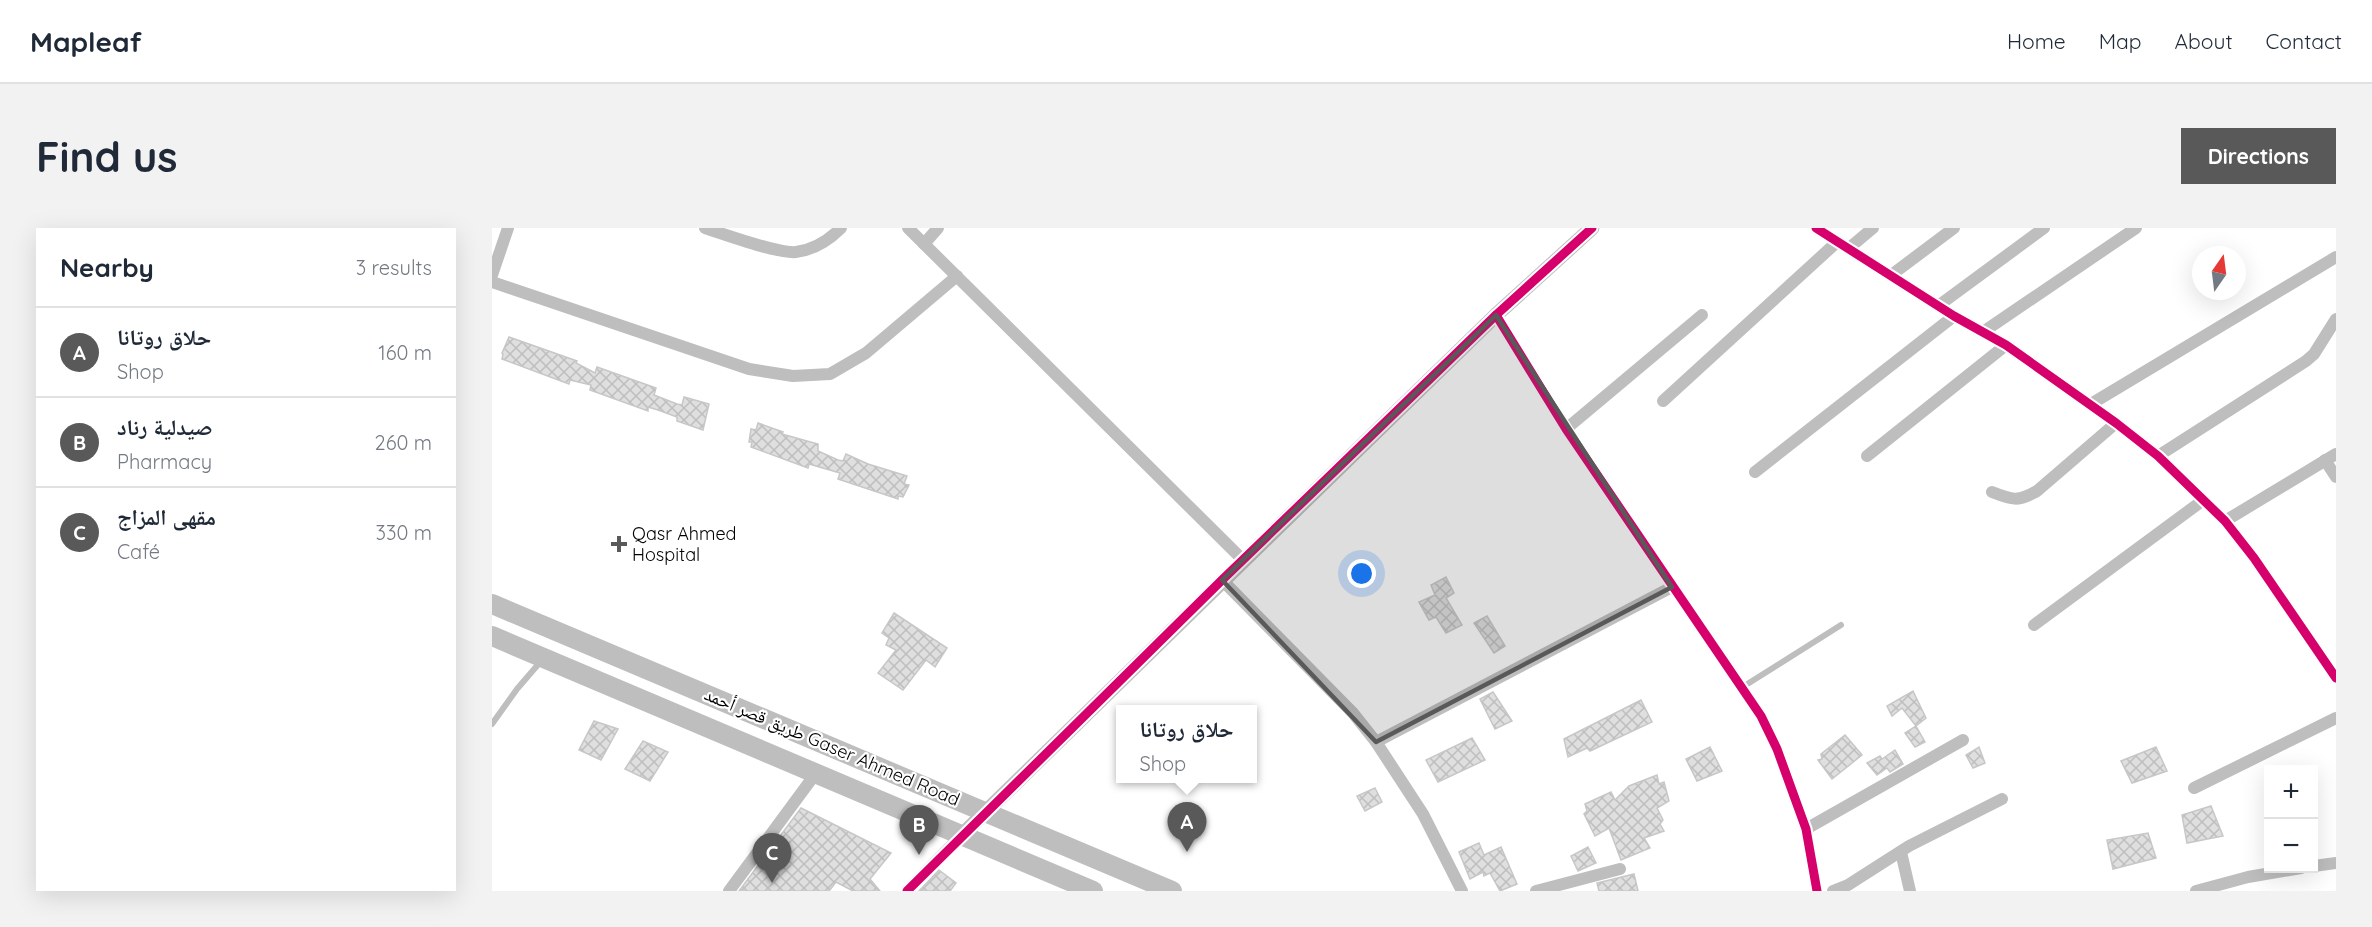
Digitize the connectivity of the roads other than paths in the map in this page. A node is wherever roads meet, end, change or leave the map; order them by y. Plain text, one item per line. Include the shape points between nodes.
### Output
1 (508, 228) edge
2 (705, 228) edge
3 (841, 228) edge
4 (908, 228) edge
5 (938, 228) edge
6 (1592, 228) edge
7 (1816, 228) edge
8 (1872, 228) edge
9 (1954, 228) edge
10 (2044, 228) edge
11 (2136, 228) edge
12 (924, 244) junction
13 (1842, 246) junction
14 (2336, 256) edge
15 (492, 275) edge
16 (957, 276) junction
17 (1890, 276) junction
18 (492, 282) edge
19 (1938, 306) junction
20 (1496, 315) junction
21 (1702, 315) dead end
22 (1954, 316) junction
23 (2336, 319) edge
24 (1983, 332) junction
25 (2006, 345) junction
26 (1663, 401) dead end
27 (2091, 405) junction
28 (2116, 423) junction
29 (1566, 429) junction
30 (1867, 456) dead end
31 (2158, 456) junction
32 (2330, 457) edge
33 (1755, 472) dead end
34 (2336, 477) edge
35 (1992, 492) dead end
36 (2202, 501) junction
37 (2225, 521) junction
38 (1243, 560) junction
39 (1222, 580) junction
40 (1672, 587) junction
41 (492, 604) edge
42 (1841, 625) dead end
43 (2034, 625) dead end
44 (492, 636) edge
45 (544, 657) junction
46 (2336, 678) edge
47 (1741, 688) junction
48 (2336, 718) edge
49 (492, 724) edge
50 (1963, 740) dead end
51 (1376, 742) junction
52 (816, 773) junction
53 (2194, 788) dead end
54 (2002, 799) dead end
55 (987, 812) junction
56 (1806, 829) junction
57 (962, 835) junction
58 (1901, 852) junction
59 (2336, 863) edge
60 (2318, 865) edge
61 (1620, 869) dead end
62 (2272, 873) edge
63 (729, 891) edge
64 (907, 891) edge
65 (1093, 891) edge
66 (1172, 891) edge
67 (1462, 891) edge
68 (1536, 891) edge
69 (1817, 891) edge
70 (1833, 891) edge
71 (1910, 891) edge
72 (2196, 891) edge

1 - 15 street
2 - 3 street via 793,252 823,243
4 - 12 street
5 - 12 street
6 - 20 street
7 - 13 street
8 - 13 street
9 - 17 street
10 - 19 street
11 - 24 street
12 - 16 street
13 - 17 street
13 - 26 street
14 - 27 street
16 - 18 street via 866,353 830,374 793,376 749,369
16 - 38 street
17 - 19 street
19 - 22 street
20 - 29 street
20 - 38 street
21 - 29 street
22 - 24 street
22 - 33 street
23 - 31 street via 2306,362
24 - 25 street
25 - 27 street
25 - 30 street
27 - 28 street
28 - 31 street
28 - 35 street via 2024,498
29 - 40 street
31 - 36 street
32 - 34 street
32 - 37 street
36 - 37 street
36 - 43 street
37 - 46 street
38 - 39 street
39 - 51 street via 1353,713
39 - 55 street
40 - 47 street
40 - 51 street
41 - 55 main road, طريق قصر أحمد Gaser Ahmed Road
42 - 47 lane
44 - 45 main road, طريق قصر أحمد Gaser Ahmed Road
45 - 49 lane
45 - 52 main road, طريق قصر أحمد Gaser Ahmed Road
47 - 56 street via 1777,749
48 - 53 street
50 - 56 street
51 - 67 street via 1423,814
52 - 57 main road, طريق قصر أحمد Gaser Ahmed Road
52 - 63 street
54 - 58 street
55 - 57 street
55 - 66 main road, طريق قصر أحمد Gaser Ahmed Road
56 - 69 street
57 - 64 street
57 - 65 main road, طريق قصر أحمد Gaser Ahmed Road
58 - 70 street
58 - 71 street
59 - 60 street
61 - 68 street
62 - 72 street

